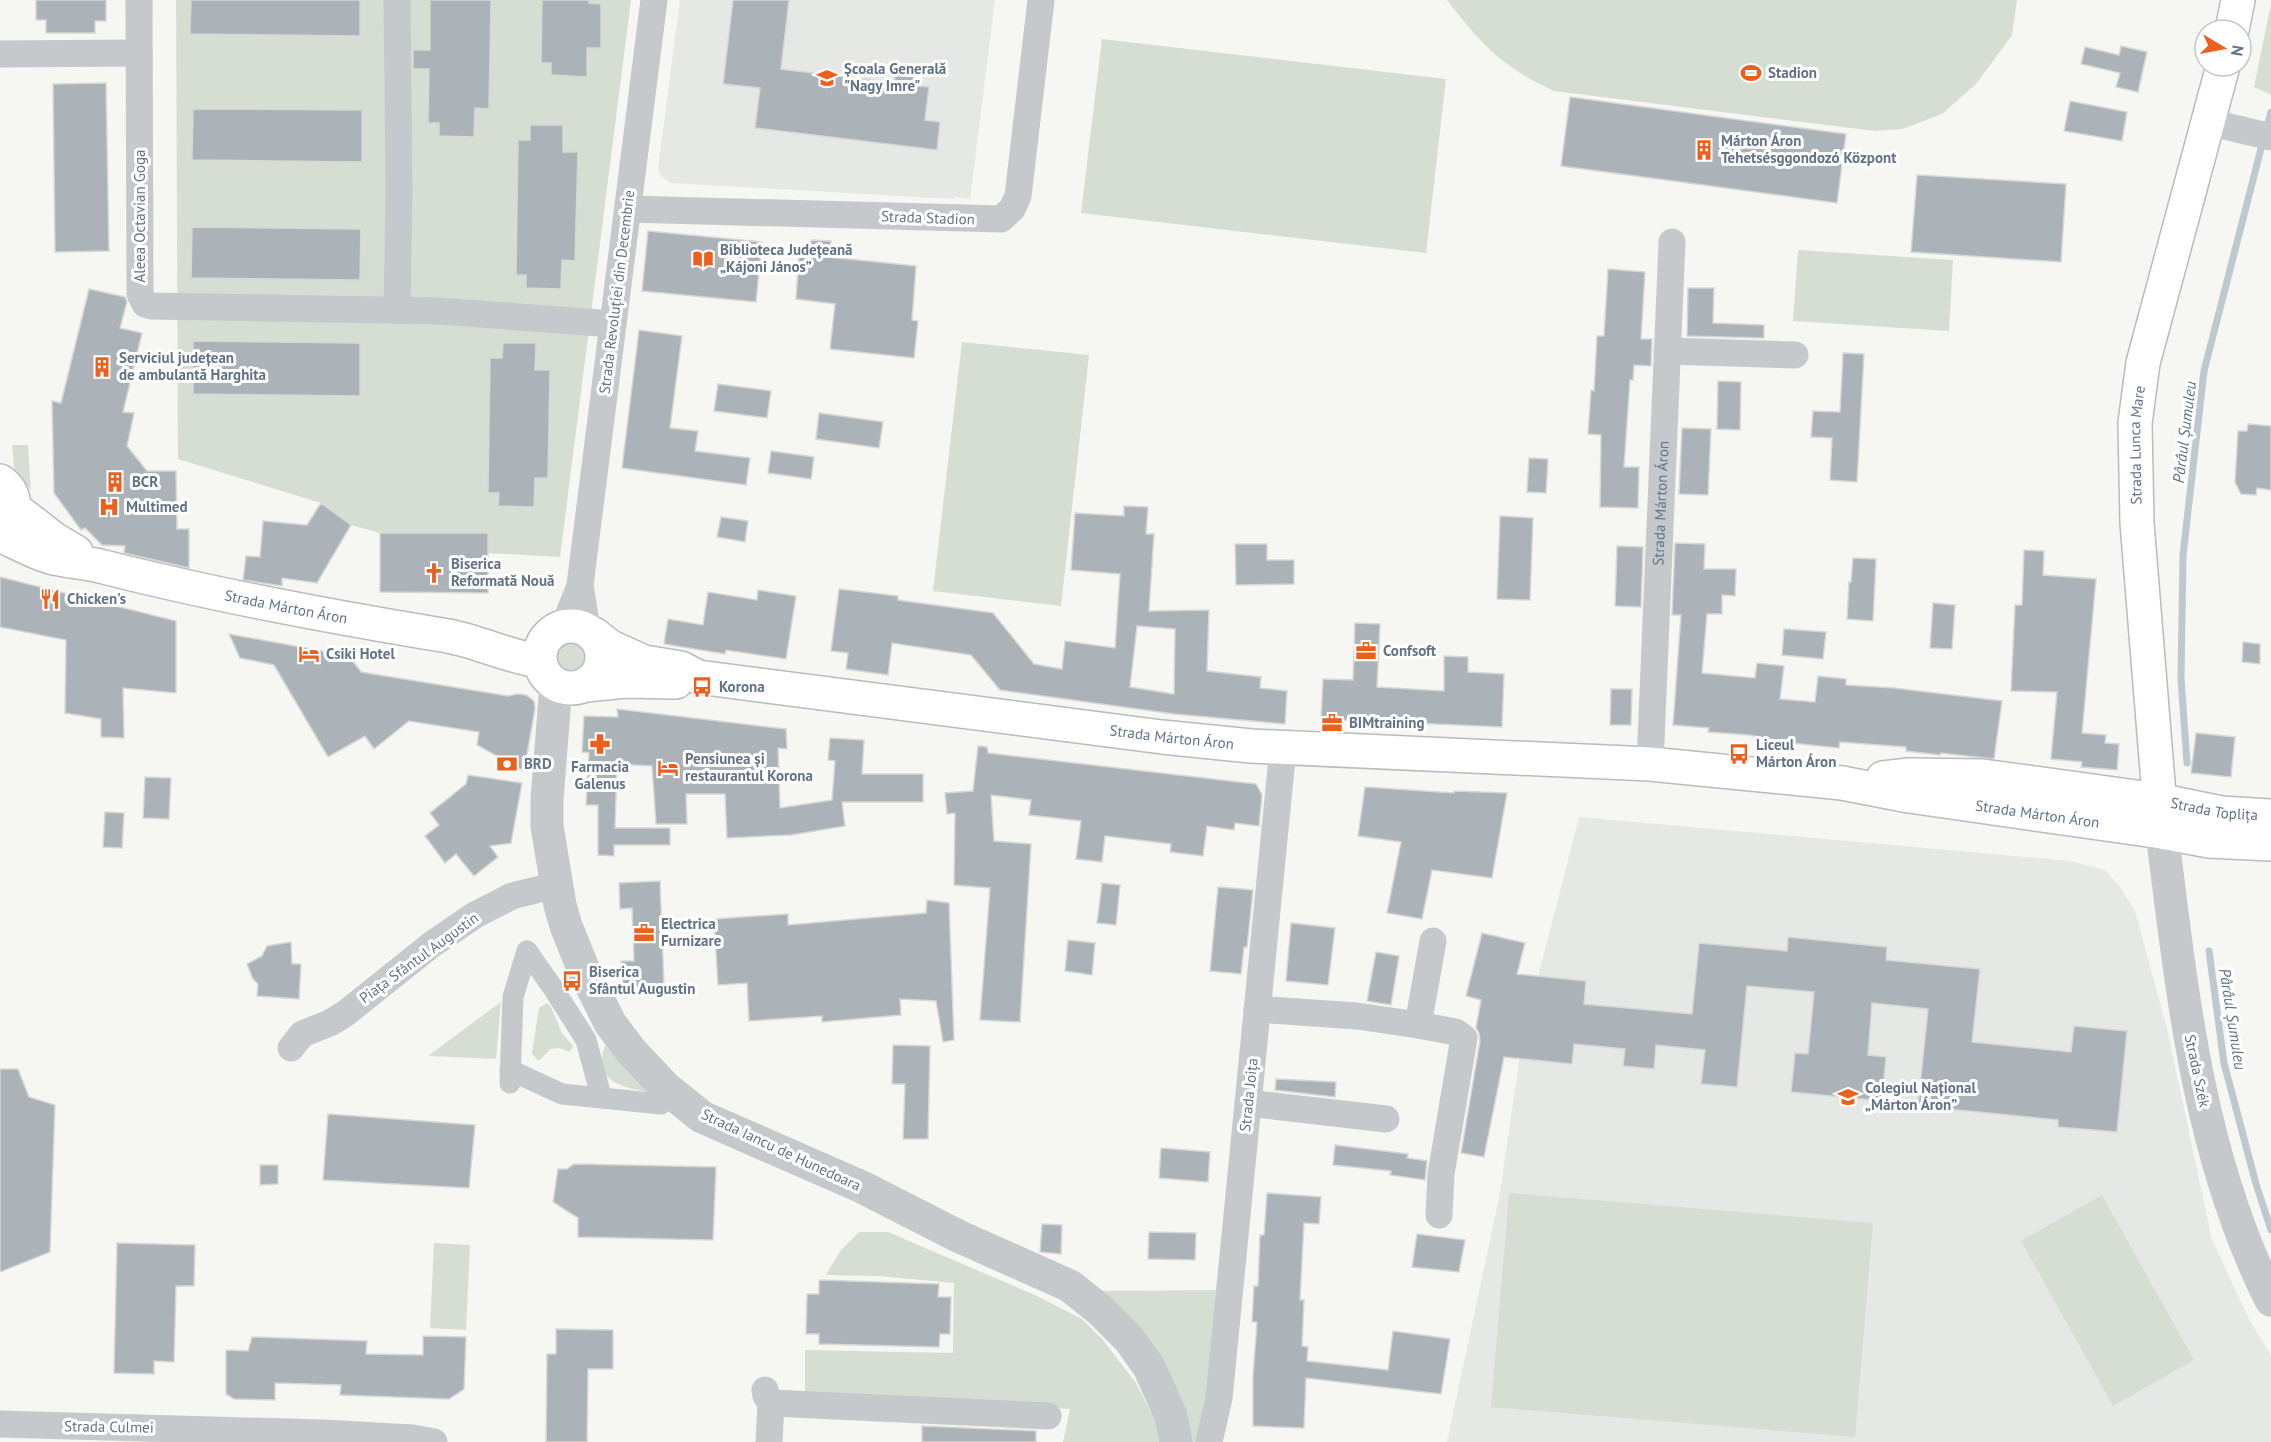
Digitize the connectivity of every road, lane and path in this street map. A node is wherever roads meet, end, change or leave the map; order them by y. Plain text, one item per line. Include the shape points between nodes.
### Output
1 (139, 0) edge
2 (398, 0) edge
3 (654, 0) edge
4 (1041, 0) edge
5 (2238, 0) edge
6 (2234, 18) edge
7 (139, 53) junction
8 (0, 54) edge
9 (2220, 78) edge
10 (2208, 122) junction
11 (2265, 135) edge
12 (628, 208) junction
13 (1672, 242) dead end
14 (397, 310) junction
15 (614, 324) junction
16 (1667, 351) junction
17 (1795, 355) dead end
18 (2, 500) edge
19 (569, 656) junction
20 (698, 677) junction
21 (1283, 748) junction
22 (1650, 764) junction
23 (1842, 783) junction
24 (2158, 800) junction
25 (2271, 816) edge
26 (2162, 832) junction
27 (2271, 844) edge
28 (556, 885) junction
29 (1433, 940) dead end
30 (1257, 1009) junction
31 (1418, 1025) junction
32 (291, 1048) dead end
33 (601, 1096) junction
34 (1248, 1103) junction
35 (661, 1104) dead end
36 (1386, 1119) dead end
37 (1439, 1215) dead end
38 (2271, 1300) edge
39 (1048, 1416) dead end
40 (0, 1424) edge
41 (335, 1438) edge
42 (434, 1442) edge
43 (769, 1442) edge
44 (1176, 1442) edge
45 (1209, 1442) edge

1 - 7 street, Aleea Octavian Goga
2 - 14 street
3 - 12 street, Strada Revoluției din Decembrie
4 - 12 street, Strada Stadion via 1018,196 1001,219
5 - 6 main road
7 - 8 street
7 - 14 street, Aleea Octavian Goga via 140,294 145,304
9 - 10 main road, Strada Lunca Mare
10 - 11 street
10 - 24 main road, Strada Lunca Mare via 2137,393 2137,523
12 - 15 street, Strada Revoluției din Decembrie
13 - 16 street, Strada Márton Áron
14 - 15 street, Aleea Octavian Goga
15 - 19 street, Strada Revoluției din Decembrie
16 - 17 street
16 - 22 street, Strada Márton Áron
18 - 19 main road, Strada Márton Áron via 54,539 101,566 154,581 473,640 506,637
19 - 20 main road, Strada Márton Áron via 626,681 681,682
19 - 20 main road, Strada Márton Áron via 609,646 644,662 681,668
19 - 28 street, Strada Iancu de Hunedoara via 549,767 547,826
20 - 21 main road, Strada Márton Áron via 1162,737
21 - 22 main road, Strada Márton Áron
21 - 30 street, Strada Joița
22 - 23 main road, Strada Márton Áron
23 - 24 main road, Strada Márton Áron via 1909,775 1983,776
23 - 26 main road, Strada Márton Áron via 1972,806
24 - 25 main road, Strada Toplița via 2221,813
24 - 26 main road, Strada Lunca Mare
26 - 27 main road, Strada Toplița via 2209,841
26 - 38 street, Strada Szék via 2196,1073 2223,1181 2247,1249
28 - 32 street, Piața Sfântul Augustin via 512,896 475,915 346,1013 302,1034
28 - 44 street, Strada Iancu de Hunedoara via 566,926 610,1023 667,1089 702,1117 862,1187 1070,1286 1122,1332 1149,1367 1171,1416
29 - 31 street
30 - 31 street
30 - 34 street, Strada Joița
31 - 37 street via 1456,1032 1464,1038 1441,1174
33 - 33 street via 586,1040 527,951 513,997 510,1077 562,1094
33 - 35 street
34 - 36 street
34 - 45 street, Strada Joița via 1219,1398
39 - 43 street via 768,1396
40 - 41 street, Strada Culmei
41 - 42 street, Strada Culmei via 413,1438

